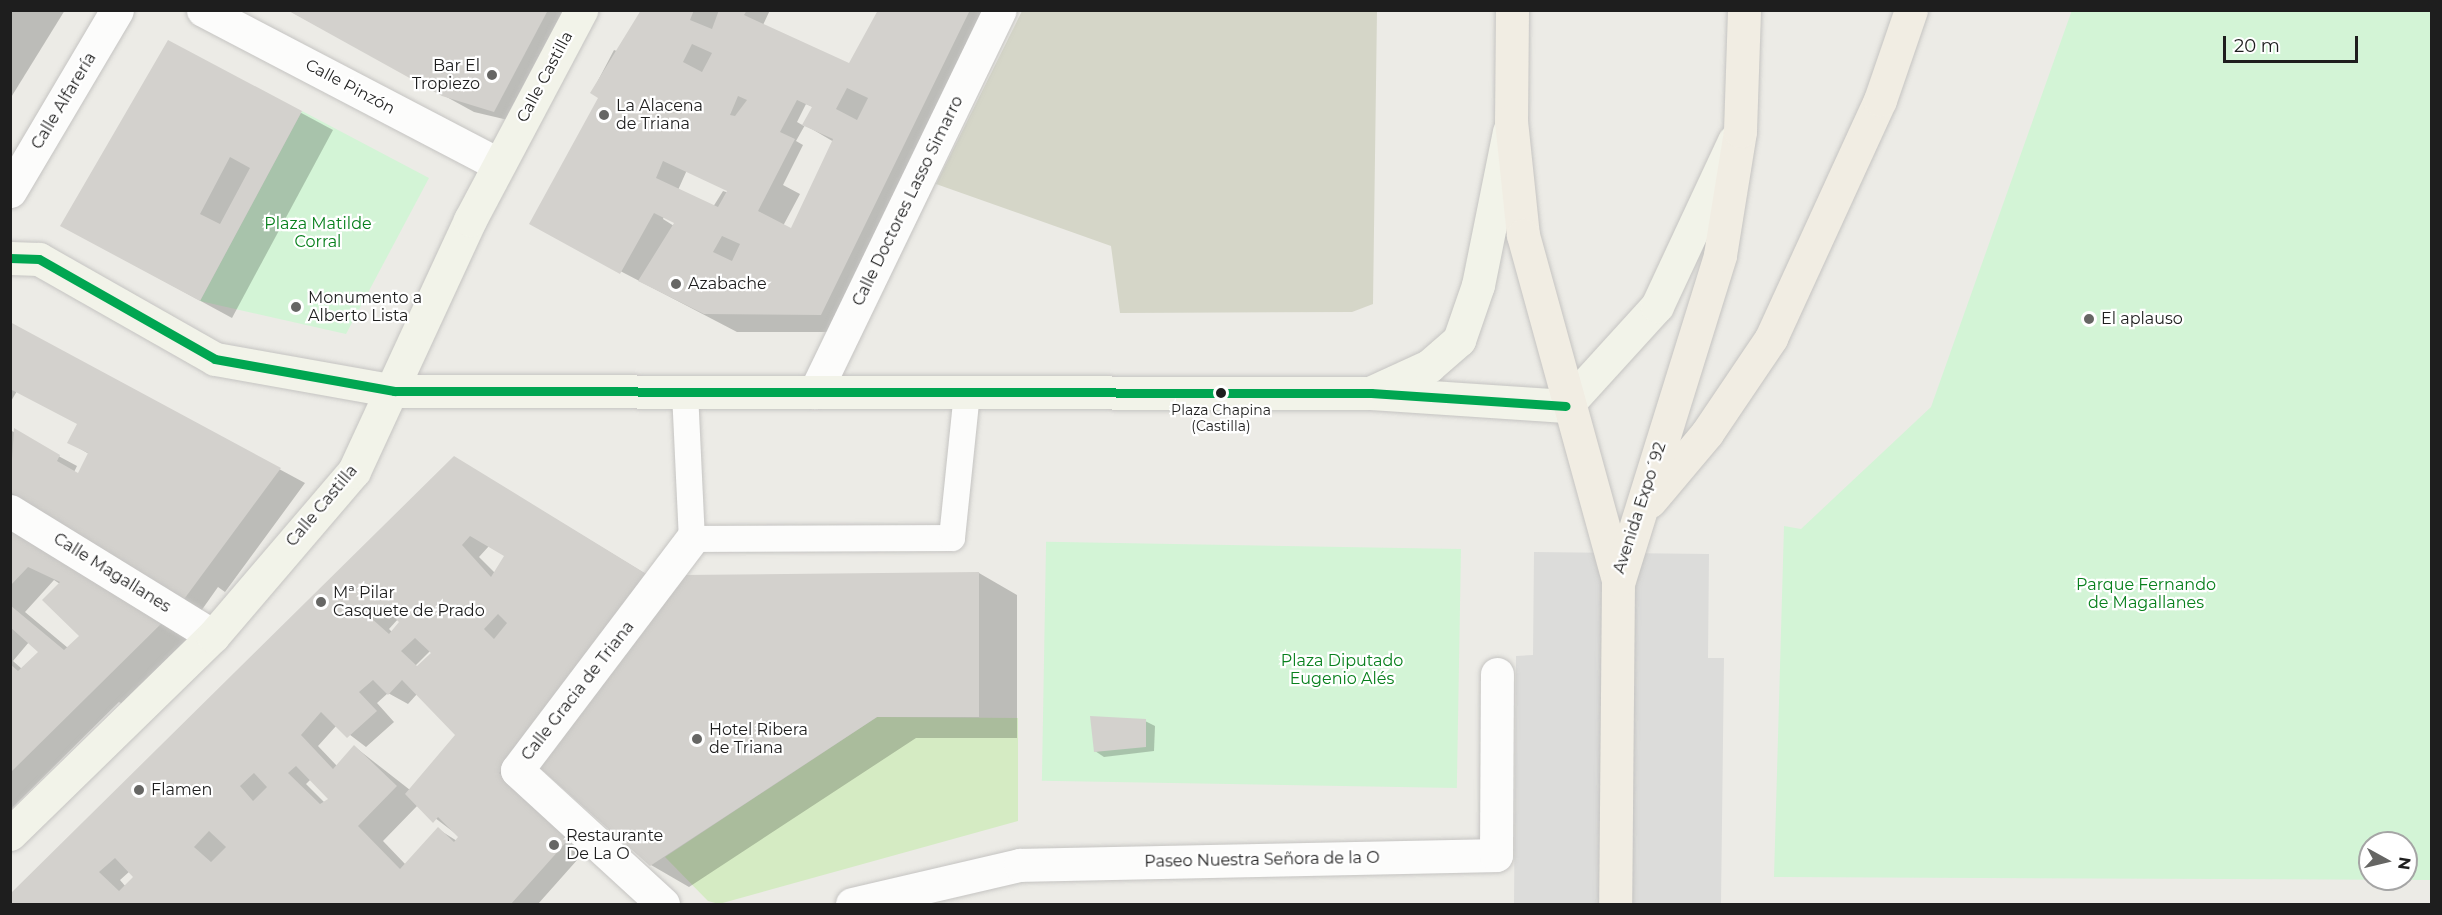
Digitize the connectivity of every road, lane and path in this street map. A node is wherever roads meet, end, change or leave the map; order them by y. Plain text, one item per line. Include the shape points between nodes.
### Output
1 (203, 10) edge
2 (581, 10) edge
3 (1000, 10) edge
4 (1512, 10) edge
5 (1744, 10) edge
6 (1911, 10) edge
7 (112, 13) edge
8 (1511, 121) junction
9 (1740, 130) junction
10 (498, 164) junction
11 (10, 191) edge
12 (10, 258) edge
13 (394, 391) junction
14 (685, 392) junction
15 (815, 392) junction
16 (967, 392) junction
17 (1371, 393) junction
18 (1566, 406) junction
19 (10, 511) edge
20 (1637, 516) junction
21 (692, 539) junction
22 (1618, 581) junction
23 (213, 636) junction
24 (1497, 674) dead end
25 (10, 834) edge
26 (663, 904) edge
27 (852, 904) edge
28 (1615, 904) edge

1 - 10 street, Calle Pinzón
2 - 10 main road, Calle Castilla
3 - 15 street, Calle Doctores Lasso Simarro
4 - 8 main road, Avenida Expo´92
5 - 9 main road, Avenida Expo´92
6 - 20 main road via 1880,100 1771,338 1707,433
7 - 11 street, Calle Alfarería
8 - 17 main road via 1478,285 1459,340 1429,366
8 - 18 main road, Avenida Expo´92 via 1523,235
9 - 18 main road via 1657,306
9 - 20 main road, Avenida Expo´92 via 1720,255
10 - 13 main road, Calle Castilla
12 - 13 main road via 39,259 215,359
13 - 14 main road
13 - 23 main road, Calle Castilla via 354,471
14 - 15 main road
14 - 21 lane
15 - 16 main road
16 - 17 main road
16 - 21 lane via 952,538
17 - 18 main road
18 - 22 main road, Avenida Expo´92
19 - 23 street, Calle Magallanes
20 - 22 main road, Avenida Expo´92
21 - 26 street, Calle Gracia de Triana via 517,770
22 - 28 main road
23 - 25 main road, Calle Castilla
24 - 27 street, Paseo Nuestra Señora de la O via 1496,855 1020,865

